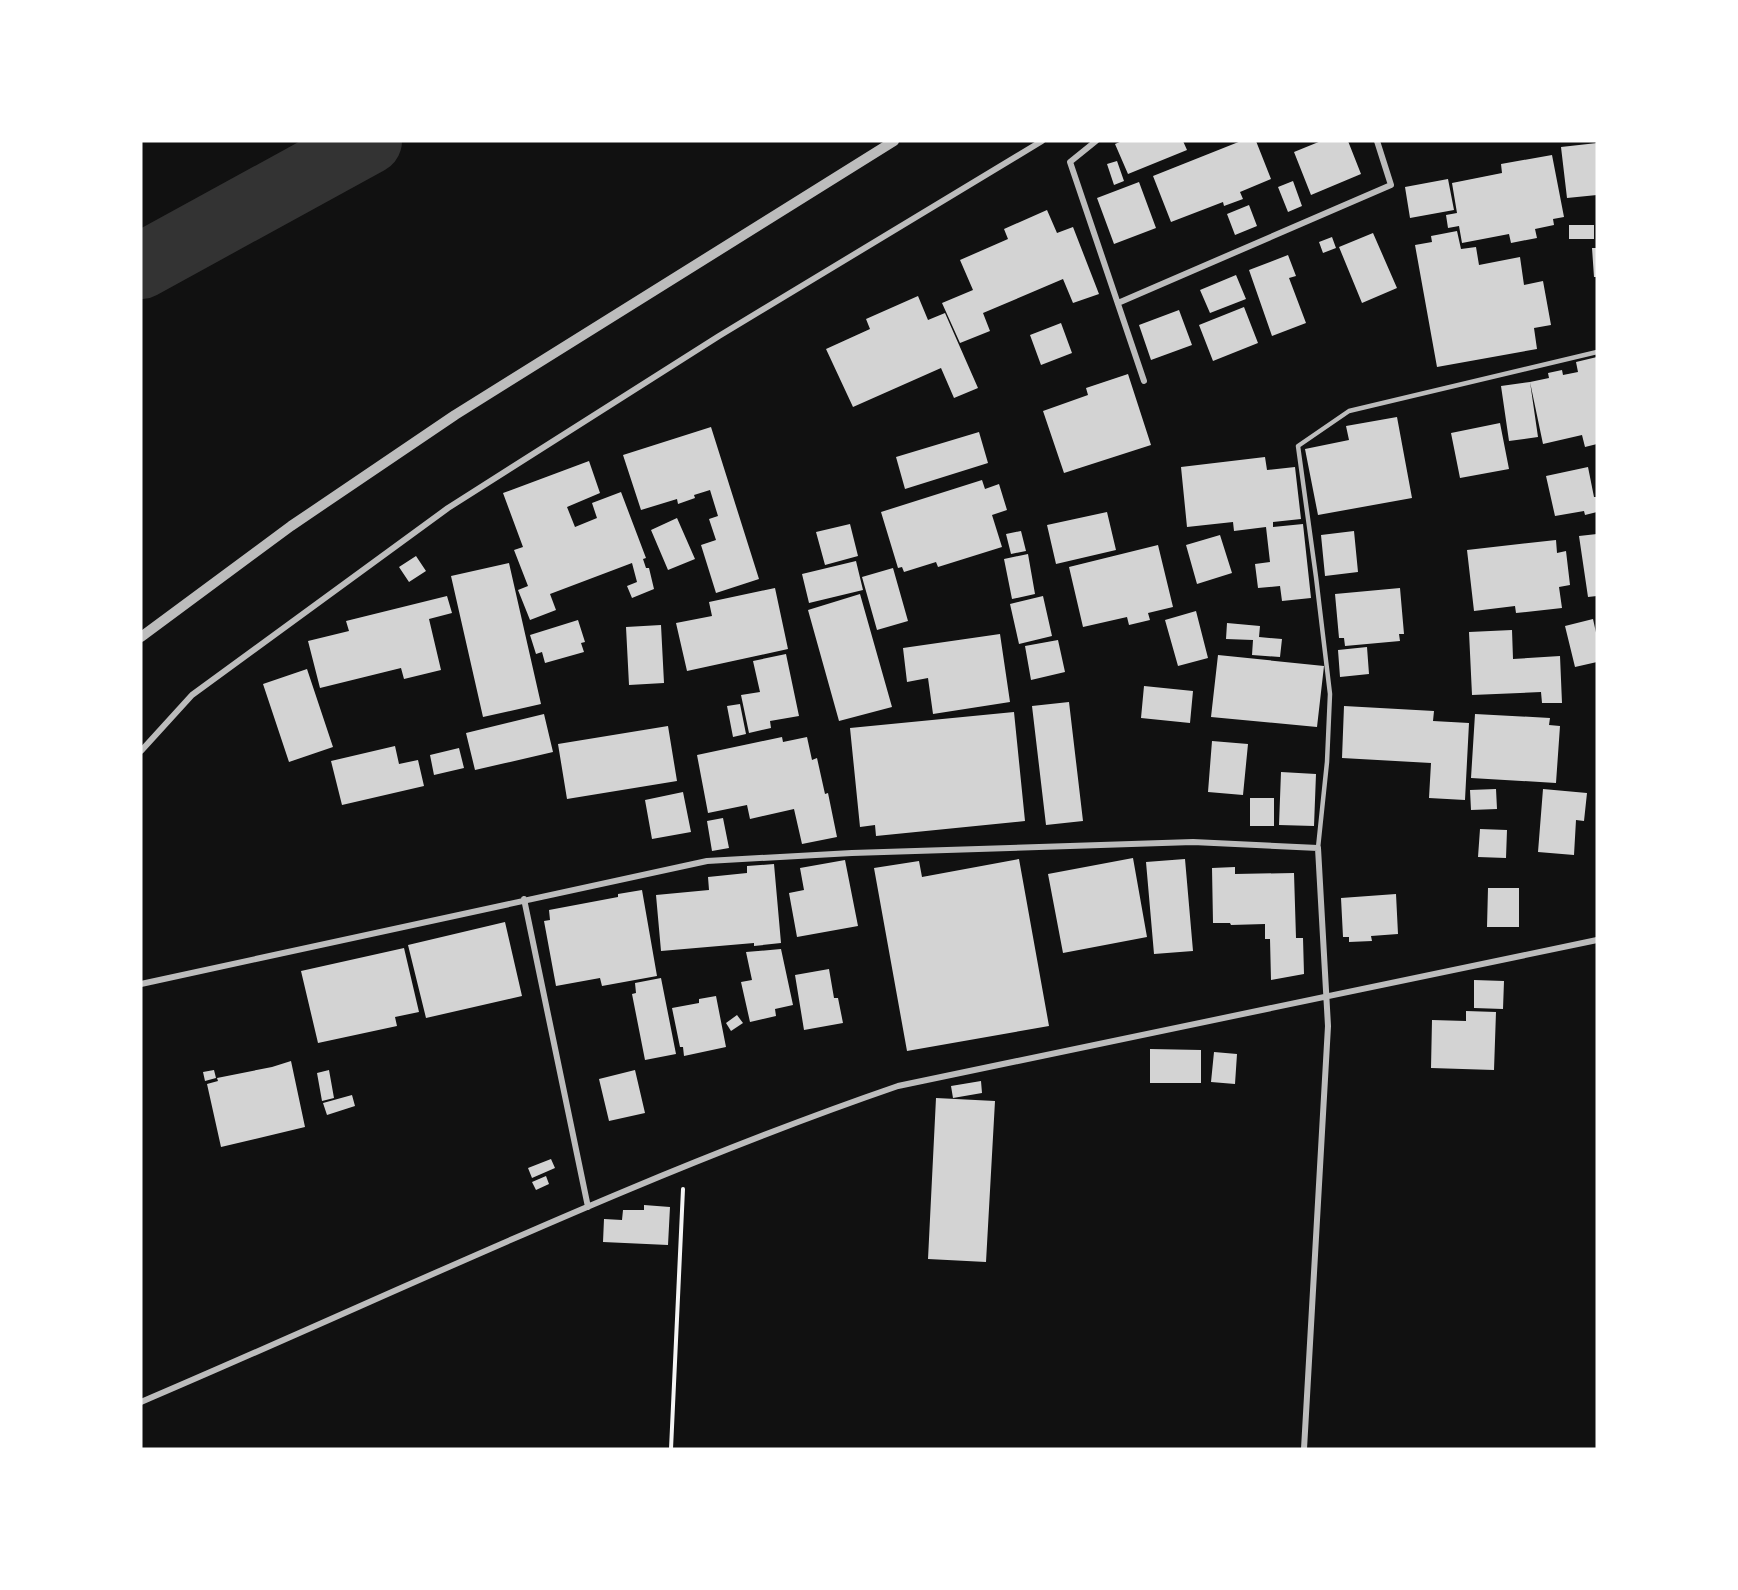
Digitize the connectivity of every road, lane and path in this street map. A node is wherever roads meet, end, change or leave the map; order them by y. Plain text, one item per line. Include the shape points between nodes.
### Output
1 (894, 141) edge
2 (1042, 141) edge
3 (1096, 141) edge
4 (1377, 141) edge
5 (1118, 303) junction
6 (1597, 352) edge
7 (1144, 381) dead end
8 (141, 637) edge
9 (141, 751) edge
10 (1318, 848) junction
11 (524, 899) junction
12 (1597, 940) edge
13 (141, 984) edge
14 (1326, 997) junction
15 (680, 1168) junction
16 (588, 1207) junction
17 (141, 1402) edge
18 (671, 1449) edge
19 (1304, 1449) edge

1 - 8 street via 455,415 291,526
2 - 9 street via 719,336 448,508 192,695
3 - 5 street via 1070,162
4 - 5 street via 1391,185
5 - 7 street
6 - 10 lane via 1349,411 1298,446 1330,694
10 - 11 street via 1193,842 708,861
10 - 14 street
11 - 13 street
11 - 16 street
12 - 14 street
14 - 15 street via 898,1086
14 - 19 street via 1328,1026
15 - 16 street
15 - 18 path via 683,1188
16 - 17 street

